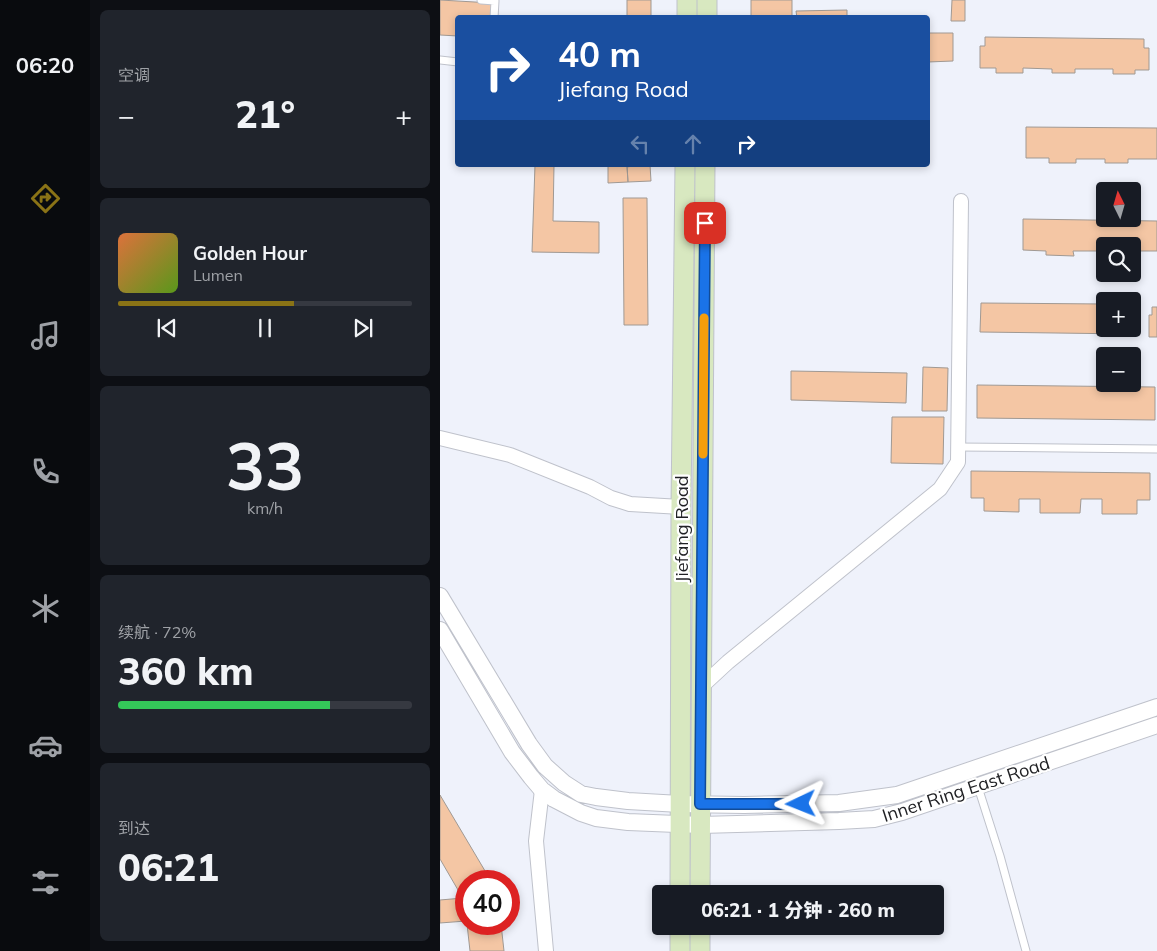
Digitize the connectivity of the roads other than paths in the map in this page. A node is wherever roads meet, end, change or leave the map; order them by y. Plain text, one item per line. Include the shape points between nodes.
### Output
1 (481, 0) edge
2 (687, 0) edge
3 (707, 0) edge
4 (494, 15) edge
5 (686, 15) edge
6 (707, 15) edge
7 (440, 60) edge
8 (455, 62) edge
9 (685, 167) edge
10 (706, 167) edge
11 (961, 201) dead end
12 (440, 438) edge
13 (958, 447) junction
14 (1157, 449) edge
15 (1157, 455) edge
16 (681, 507) junction
17 (440, 596) edge
18 (440, 630) edge
19 (701, 687) junction
20 (1157, 708) edge
21 (1157, 725) edge
22 (978, 786) junction
23 (542, 790) junction
24 (680, 804) junction
25 (700, 804) junction
26 (680, 825) junction
27 (701, 825) junction
28 (680, 885) edge
29 (700, 885) edge
30 (680, 935) edge
31 (700, 935) edge
32 (546, 951) edge
33 (680, 951) edge
34 (700, 951) edge
35 (1026, 951) edge

1 - 4 lane via 495,1
2 - 5 main road
3 - 6 main road
7 - 8 lane
9 - 16 main road, Jiefang Road
10 - 19 main road, Jiefang Road
11 - 13 street
12 - 16 street via 510,454 630,504
13 - 14 lane
13 - 19 street via 958,462 940,488
14 - 15 lane
16 - 24 main road, Jiefang Road
17 - 24 street, Inner Ring East Road via 529,744 545,766 564,783 581,794 596,797
18 - 23 street, Inner Ring East Road via 512,752
19 - 25 main road, Jiefang Road
20 - 25 street, Inner Ring East Road via 897,796 839,803
21 - 22 street, Inner Ring East Road
22 - 27 street, Inner Ring East Road via 874,818
22 - 35 lane
23 - 26 street, Inner Ring East Road via 565,806 596,818
23 - 32 street via 536,841
24 - 25 street, Inner Ring East Road
24 - 26 main road, Jiefang Road
25 - 27 main road, Jiefang Road
26 - 27 street, Inner Ring East Road
26 - 28 main road, Jiefang Road
27 - 29 main road, Jiefang Road
30 - 33 main road
31 - 34 main road

